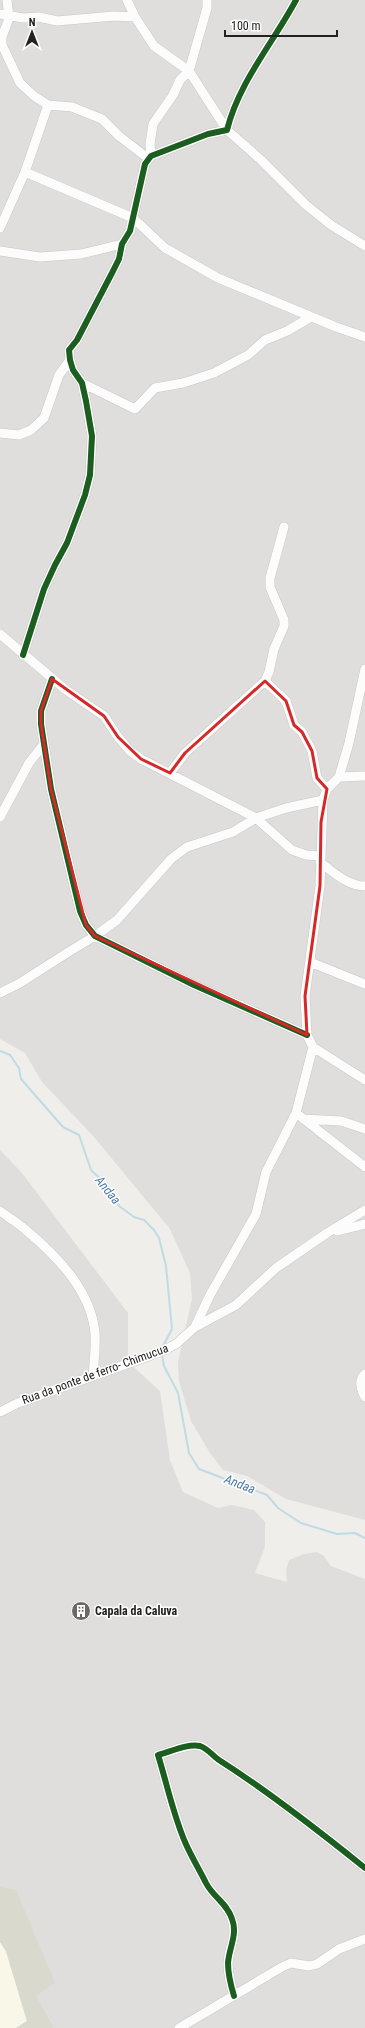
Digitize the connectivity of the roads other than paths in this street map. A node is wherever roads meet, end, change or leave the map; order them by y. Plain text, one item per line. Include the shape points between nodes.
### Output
1 (127, 0) edge
2 (207, 0) edge
3 (296, 0) edge
4 (5, 10) edge
5 (135, 16) junction
6 (189, 71) junction
7 (48, 105) junction
8 (227, 130) junction
9 (150, 158) junction
10 (25, 172) junction
11 (133, 218) junction
12 (0, 228) edge
13 (122, 244) junction
14 (365, 246) edge
15 (0, 251) edge
16 (311, 317) junction
17 (365, 337) edge
18 (70, 360) junction
19 (82, 383) junction
20 (0, 433) edge
21 (284, 527) dead end
22 (0, 634) edge
23 (23, 655) junction
24 (365, 669) edge
25 (52, 679) junction
26 (265, 681) junction
27 (44, 744) junction
28 (170, 773) junction
29 (365, 776) edge
30 (338, 777) junction
31 (327, 789) junction
32 (323, 800) junction
33 (0, 817) edge
34 (256, 818) junction
35 (320, 859) junction
36 (365, 886) edge
37 (96, 936) junction
38 (310, 962) junction
39 (365, 984) edge
40 (0, 993) edge
41 (307, 1035) junction
42 (313, 1047) junction
43 (365, 1080) edge
44 (296, 1113) junction
45 (303, 1119) junction
46 (365, 1129) edge
47 (365, 1167) edge
48 (365, 1210) edge
49 (0, 1211) edge
50 (365, 1224) edge
51 (328, 1233) junction
52 (195, 1327) junction
53 (365, 1374) edge
54 (93, 1376) junction
55 (365, 1397) edge
56 (0, 1412) edge
57 (365, 1868) edge
58 (365, 1939) edge
59 (234, 1996) junction
60 (179, 2028) edge

1 - 5 street
2 - 6 street
3 - 8 street via 250,77 230,116
4 - 5 street via 57,22
4 - 7 street via 8,20 2,45 20,83
5 - 6 street via 154,46
6 - 8 street
6 - 9 street via 180,80 173,95 152,124
7 - 9 street via 76,108 102,119 119,136
7 - 10 street
8 - 9 street via 208,134
8 - 14 street via 306,205 331,226
9 - 11 street via 145,164
10 - 11 street
10 - 12 street
11 - 13 street via 130,231
11 - 16 street via 165,248 218,278
13 - 15 street via 81,254 40,257
13 - 18 street via 119,259 83,330 69,350
16 - 17 street
16 - 19 street via 265,340 248,354 214,373 183,383 155,388 135,409
18 - 19 street
18 - 20 street via 59,375 44,418 31,430 19,434
19 - 23 street via 92,436 86,495 68,543 44,589
21 - 26 street via 270,578 270,587 284,620 284,626
22 - 23 street
23 - 25 street
24 - 30 street via 349,743
25 - 27 street via 41,711
25 - 28 street via 104,716 118,737 140,759
26 - 28 street via 185,753
26 - 31 street via 286,701 294,726 302,732 312,751 317,778
27 - 33 street via 29,763
27 - 37 street via 51,789 80,911 86,925
28 - 34 street
29 - 30 street
30 - 31 street
31 - 32 street
32 - 34 street
32 - 35 street
34 - 35 street via 292,850
34 - 37 street via 233,832 187,848 171,859 117,920
35 - 36 street via 341,878 357,886
35 - 38 street via 320,886
37 - 40 street
37 - 41 street via 194,985
38 - 39 street
38 - 41 street via 305,996
41 - 42 street
42 - 43 street
42 - 44 street
44 - 45 street
44 - 52 street via 266,1172 256,1214 210,1295
45 - 46 street via 341,1120
45 - 47 street
48 - 51 street, Rua da ponte de ferro- Chimucua
49 - 54 street via 26,1229 77,1283 87,1303 95,1333
50 - 51 street
51 - 52 street, Rua da ponte de ferro- Chimucua via 276,1268 236,1305
52 - 54 street, Rua da ponte de ferro- Chimucua via 176,1344 160,1352
53 - 55 street via 360,1382
54 - 56 street, Rua da ponte de ferro- Chimucua
57 - 59 street via 247,1777 200,1746 190,1746 158,1755 185,1841 207,1885 214,1895 223,1901 232,1918 234,1932 228,1970
58 - 59 street via 339,1949 317,1964 309,1966 291,1963
59 - 60 street

